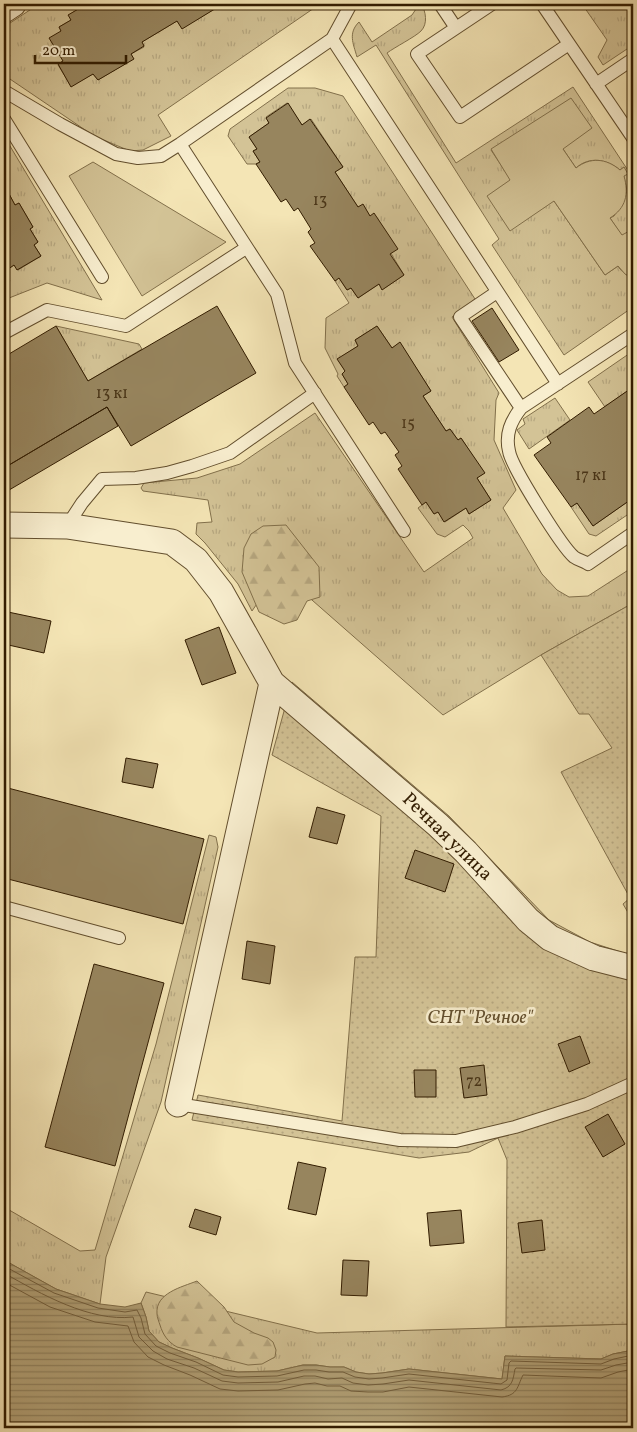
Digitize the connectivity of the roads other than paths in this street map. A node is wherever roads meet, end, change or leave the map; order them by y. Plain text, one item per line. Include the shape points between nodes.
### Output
1 (13, 4) edge
2 (351, 4) edge
3 (440, 4) edge
4 (492, 4) edge
5 (542, 4) edge
6 (4, 10) edge
7 (456, 28) junction
8 (332, 39) junction
9 (569, 44) junction
10 (633, 59) edge
11 (596, 84) junction
12 (4, 91) edge
13 (4, 120) edge
14 (633, 138) edge
15 (180, 144) junction
16 (246, 248) junction
17 (102, 277) dead end
18 (497, 292) junction
19 (4, 333) edge
20 (633, 334) edge
21 (558, 384) junction
22 (315, 393) junction
23 (521, 408) junction
24 (4, 525) edge
25 (67, 526) junction
26 (404, 530) dead end
27 (633, 533) edge
28 (272, 683) junction
29 (4, 907) edge
30 (119, 938) dead end
31 (633, 968) edge
32 (633, 1083) edge
33 (178, 1104) joint

1 - 6 street
2 - 8 lane
3 - 7 lane
4 - 7 lane
5 - 9 lane
7 - 9 lane via 417,54 460,117
8 - 15 lane
8 - 18 lane
9 - 11 lane
10 - 11 lane
11 - 14 lane
12 - 15 lane via 116,154 138,158 161,156
13 - 17 lane
15 - 16 lane
16 - 19 lane via 126,326 47,310
16 - 22 lane via 277,294 295,363
18 - 21 lane
18 - 23 lane via 460,317
20 - 21 lane
21 - 23 lane
22 - 25 lane via 230,453 167,473 102,479
22 - 26 lane
23 - 27 lane via 508,432 508,452 532,496 574,557 588,564
24 - 25 street
25 - 28 street via 172,542 196,560 221,592
28 - 31 street, Речная улица via 438,825 528,920 550,938 594,958
28 - 33 street
29 - 30 lane
32 - 33 lane via 587,1104 515,1127 456,1141 400,1140

